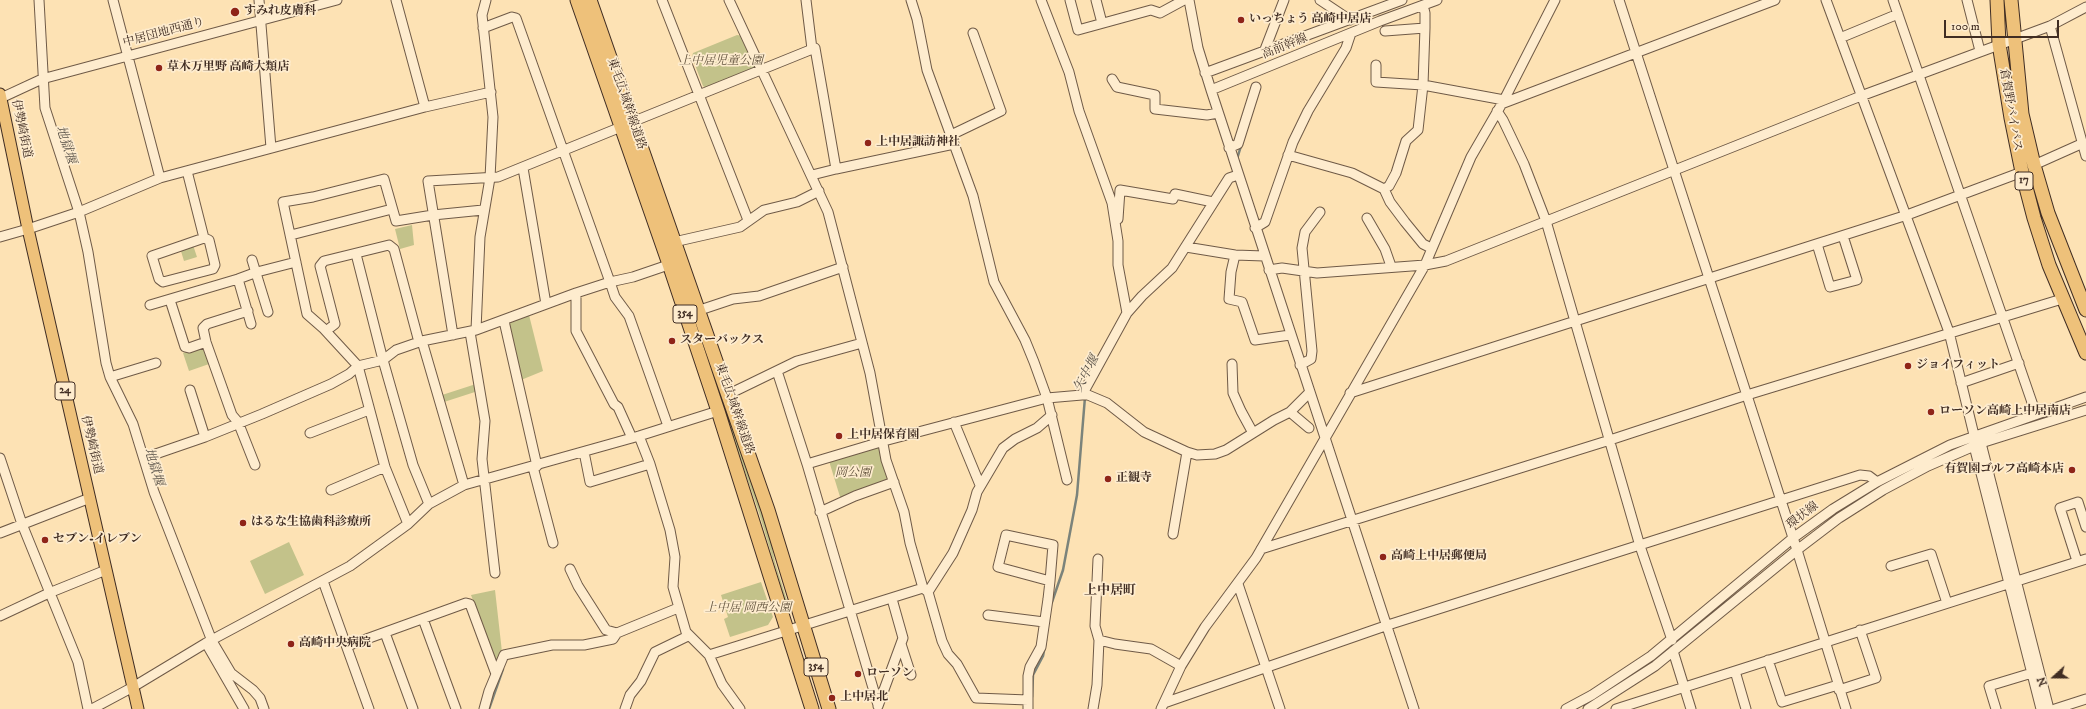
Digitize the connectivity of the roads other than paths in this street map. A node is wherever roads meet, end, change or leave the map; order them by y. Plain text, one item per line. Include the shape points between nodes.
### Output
1 (39, 0) edge
2 (113, 0) edge
3 (259, 0) edge
4 (337, 0) edge
5 (396, 0) edge
6 (486, 0) edge
7 (577, 0) edge
8 (590, 0) edge
9 (662, 0) edge
10 (729, 0) edge
11 (806, 0) edge
12 (910, 0) edge
13 (1042, 0) edge
14 (1070, 0) edge
15 (1096, 0) edge
16 (1184, 0) edge
17 (1189, 0) edge
18 (1284, 0) edge
19 (1320, 0) edge
20 (1402, 0) edge
21 (1436, 0) edge
22 (1555, 0) edge
23 (1619, 0) edge
24 (1775, 0) edge
25 (1826, 0) edge
26 (1893, 0) edge
27 (1967, 0) edge
28 (1997, 0) edge
29 (2011, 0) edge
30 (1423, 5) junction
31 (2086, 7) edge
32 (1898, 14) junction
33 (261, 20) junction
34 (1350, 20) junction
35 (1102, 23) junction
36 (2050, 26) junction
37 (483, 28) junction
38 (1425, 28) junction
39 (1386, 31) dead end
40 (1351, 33) junction
41 (973, 34) dead end
42 (1840, 38) junction
43 (2014, 39) junction
44 (1999, 44) junction
45 (812, 49) junction
46 (1980, 51) junction
47 (1264, 52) junction
48 (1636, 54) junction
49 (129, 55) junction
50 (1376, 65) dead end
51 (762, 69) junction
52 (1205, 73) junction
53 (1920, 74) junction
54 (42, 78) junction
55 (1112, 79) dead end
56 (1423, 86) junction
57 (1256, 87) dead end
58 (1211, 90) junction
59 (491, 92) junction
60 (699, 95) junction
61 (0, 96) edge
62 (1861, 96) junction
63 (1500, 105) junction
64 (425, 107) junction
65 (1218, 113) junction
66 (626, 124) junction
67 (951, 135) junction
68 (954, 144) junction
69 (2081, 144) junction
70 (271, 148) junction
71 (1229, 148) junction
72 (563, 150) junction
73 (1288, 156) junction
74 (2086, 156) edge
75 (2034, 164) junction
76 (523, 168) junction
77 (836, 168) junction
78 (1674, 170) junction
79 (187, 171) junction
80 (2022, 172) junction
81 (812, 175) junction
82 (1238, 175) junction
83 (160, 178) junction
84 (490, 178) junction
85 (1384, 190) junction
86 (819, 191) junction
87 (1961, 195) junction
88 (1213, 202) junction
89 (392, 209) junction
90 (483, 210) junction
91 (79, 212) junction
92 (1320, 212) dead end
93 (433, 215) junction
94 (1907, 215) junction
95 (1367, 218) dead end
96 (748, 220) junction
97 (1546, 221) junction
98 (1255, 228) junction
99 (28, 229) junction
100 (1117, 232) junction
101 (291, 235) junction
102 (1843, 236) junction
103 (0, 237) edge
104 (204, 238) junction
105 (674, 242) junction
106 (1817, 244) junction
107 (1186, 247) junction
108 (1431, 248) junction
109 (356, 254) junction
110 (1235, 255) junction
111 (1264, 256) junction
112 (252, 260) dead end
113 (296, 262) junction
114 (675, 262) junction
115 (1425, 265) junction
116 (1391, 266) junction
117 (843, 267) junction
118 (1269, 270) junction
119 (1304, 271) junction
120 (257, 272) junction
121 (1709, 278) junction
122 (238, 279) junction
123 (610, 282) junction
124 (2082, 287) edge
125 (576, 293) junction
126 (2062, 299) junction
127 (170, 300) junction
128 (546, 304) junction
129 (150, 305) dead end
130 (700, 310) junction
131 (2086, 310) edge
132 (248, 311) junction
133 (268, 312) dead end
134 (1128, 313) junction
135 (2002, 316) junction
136 (1576, 320) junction
137 (504, 321) junction
138 (251, 324) dead end
139 (326, 331) junction
140 (473, 331) junction
141 (1949, 332) junction
142 (453, 335) junction
143 (1290, 335) junction
144 (206, 342) junction
145 (420, 342) junction
146 (862, 343) junction
147 (2086, 353) edge
148 (383, 360) junction
149 (156, 363) dead end
150 (2019, 363) junction
151 (1232, 364) dead end
152 (1300, 365) junction
153 (358, 366) junction
154 (777, 371) junction
155 (110, 377) junction
156 (1961, 383) junction
157 (190, 390) dead end
158 (1309, 393) junction
159 (1350, 393) junction
160 (729, 394) junction
161 (1082, 395) junction
162 (1747, 395) junction
163 (2086, 397) edge
164 (1047, 398) junction
165 (369, 410) junction
166 (2086, 410) edge
167 (718, 411) junction
168 (1290, 412) junction
169 (1052, 414) junction
170 (2036, 414) junction
171 (238, 422) junction
172 (954, 422) junction
173 (668, 426) junction
174 (1308, 428) dead end
175 (310, 433) dead end
176 (1253, 433) junction
177 (1974, 435) junction
178 (205, 437) junction
179 (636, 437) junction
180 (1325, 439) junction
181 (1610, 440) junction
182 (884, 441) junction
183 (1978, 445) junction
184 (584, 452) junction
185 (1187, 452) junction
186 (0, 458) edge
187 (144, 458) junction
188 (650, 464) junction
189 (806, 464) junction
190 (255, 465) dead end
191 (535, 466) junction
192 (384, 467) junction
193 (485, 480) junction
194 (1067, 480) dead end
195 (894, 482) junction
196 (1878, 482) junction
197 (464, 485) junction
198 (980, 485) junction
199 (331, 490) dead end
200 (90, 498) junction
201 (1781, 500) junction
202 (429, 504) junction
203 (820, 512) junction
204 (1353, 521) junction
205 (22, 524) junction
206 (408, 524) junction
207 (2086, 527) edge
208 (0, 533) edge
209 (1172, 534) dead end
210 (1793, 538) junction
211 (553, 543) dead end
212 (1640, 546) junction
213 (1261, 549) junction
214 (1797, 550) junction
215 (1098, 559) dead end
216 (2082, 560) edge
217 (1892, 566) dead end
218 (570, 569) dead end
219 (106, 570) junction
220 (495, 573) dead end
221 (323, 581) junction
222 (1050, 581) junction
223 (2013, 583) junction
224 (1238, 584) junction
225 (925, 590) junction
226 (49, 593) junction
227 (892, 599) junction
228 (1947, 603) junction
229 (678, 608) junction
230 (851, 611) junction
231 (988, 615) dead end
232 (0, 616) edge
233 (423, 619) junction
234 (1044, 622) junction
235 (1388, 625) junction
236 (804, 626) junction
237 (788, 630) junction
238 (1860, 630) junction
239 (385, 633) junction
240 (617, 633) junction
241 (688, 636) junction
242 (1099, 640) junction
243 (1672, 640) junction
244 (1824, 641) junction
245 (209, 642) junction
246 (901, 644) junction
247 (347, 646) junction
248 (1673, 651) junction
249 (709, 655) junction
250 (1768, 660) junction
251 (1181, 666) junction
252 (1266, 668) junction
253 (1734, 671) junction
254 (2032, 673) junction
255 (496, 674) junction
256 (911, 675) dead end
257 (133, 687) junction
258 (1684, 687) junction
259 (1838, 687) junction
260 (2086, 699) edge
261 (1028, 704) edge
262 (1162, 706) edge
263 (878, 707) edge
264 (1600, 707) edge
265 (88, 709) edge
266 (92, 709) edge
267 (138, 709) edge
268 (244, 709) edge
269 (264, 709) edge
270 (369, 709) edge
271 (413, 709) edge
272 (456, 709) edge
273 (484, 709) edge
274 (625, 709) edge
275 (740, 709) edge
276 (812, 709) edge
277 (829, 709) edge
278 (1093, 709) edge
279 (1280, 709) edge
280 (1414, 709) edge
281 (1566, 709) edge
282 (1588, 709) edge
283 (1616, 709) edge
284 (1691, 709) edge
285 (1746, 709) edge
286 (1846, 709) edge
287 (1996, 709) edge
288 (2041, 709) edge
289 (2049, 709) edge
290 (2055, 709) edge

1 - 54 street
2 - 49 street
3 - 33 street
4 - 33 street, 中居団地西通り
5 - 64 street
6 - 37 street via 482,16
7 - 66 highway, 東毛広域幹線道路 / 354
8 - 66 highway, 東毛広域幹線道路 / 354
9 - 60 street
10 - 51 street
11 - 45 street
12 - 67 street via 917,19 928,70
13 - 100 street via 1069,72 1079,111 1112,203
14 - 35 street via 1078,30
15 - 35 street
16 - 35 street via 1160,13 1151,10
17 - 52 street
18 - 47 street
19 - 34 street
20 - 34 street, 高前幹線
21 - 30 street, 高前幹線
22 - 63 street
23 - 48 street
24 - 48 street
25 - 42 street
26 - 32 street
27 - 46 street
28 - 44 highway, 倉賀野バイパス / 17
29 - 43 highway, 倉賀野バイパス / 17
30 - 38 street
30 - 40 street, 高前幹線
31 - 36 street
32 - 42 street
32 - 53 street
33 - 49 street, 中居団地西通り
33 - 70 street
34 - 47 street, 高前幹線
36 - 43 street
36 - 69 street
37 - 59 street
37 - 72 street via 512,17 516,18
38 - 39 street
38 - 56 street
40 - 58 street, 高前幹線
40 - 73 street via 1346,48 1308,111
41 - 67 street via 1001,111
42 - 62 street
43 - 44 street
43 - 75 highway, 倉賀野バイパス / 17 via 2022,114
44 - 46 street
44 - 80 highway, 倉賀野バイパス / 17
45 - 51 street
45 - 77 street via 815,48
46 - 53 street
47 - 52 street, 高前幹線
48 - 63 street
48 - 78 street
49 - 54 street, 中居団地西通り
49 - 83 street
50 - 56 street via 1376,82
51 - 60 street
51 - 81 street
52 - 58 street
53 - 62 street
53 - 87 street
54 - 61 street, 中居団地西通り
54 - 91 street via 45,108
55 - 65 street via 1117,87 1155,95 1155,109 1207,115
56 - 63 street
56 - 85 street via 1418,130 1406,141 1396,173
57 - 71 street via 1238,144
58 - 65 street
59 - 64 street
59 - 84 street via 494,117
60 - 66 street
60 - 96 street
61 - 99 main road, 伊勢崎街道 / 24
62 - 78 street
62 - 94 street
63 - 97 street via 1503,120 1524,164
63 - 108 street via 1471,157
64 - 70 street
65 - 71 street
66 - 72 street
66 - 105 highway, 東毛広域幹線道路 / 354
66 - 114 highway, 東毛広域幹線道路 / 354
67 - 68 street
68 - 77 street
68 - 164 street via 973,196 994,282 1025,340
69 - 74 street
69 - 75 street
70 - 79 street
71 - 82 street
72 - 76 street
72 - 123 street
73 - 85 street via 1352,173
73 - 98 street via 1265,222
75 - 124 highway, 倉賀野バイパス / 17 via 2048,213
76 - 84 street
76 - 128 street
77 - 81 street
78 - 97 street
78 - 121 street
79 - 83 street
79 - 104 street
80 - 87 street
80 - 126 highway, 倉賀野バイパス / 17 via 2034,218
81 - 86 street
82 - 88 street via 1229,178
82 - 98 street
83 - 91 street
84 - 90 street
84 - 93 street via 428,181
85 - 108 street via 1405,222 1423,244
86 - 96 street via 797,202 764,210
86 - 117 street via 828,212
87 - 94 street
87 - 135 street
88 - 100 street via 1175,194 1173,198 1120,190
88 - 107 street
89 - 93 street via 396,221
89 - 101 street
89 - 101 street via 384,179 283,202
90 - 93 street
90 - 140 street
91 - 99 street
91 - 155 street
92 - 119 street via 1306,232 1302,248
93 - 142 street
94 - 102 street
94 - 141 street
95 - 116 street via 1385,249
96 - 105 street via 740,227
97 - 115 street via 1446,261
97 - 136 street
98 - 111 street
99 - 103 street
99 - 200 main road, 伊勢崎街道 / 24
100 - 134 street via 1118,265
101 - 113 street
102 - 106 street
102 - 106 street via 1857,280 1830,287
104 - 104 street via 209,240 215,265 213,269 163,282 159,279 152,256
105 - 114 highway, 東毛広域幹線道路 / 354
106 - 121 street
107 - 110 street
107 - 134 street via 1172,268
108 - 115 street
109 - 139 street via 324,261 320,266 335,324
109 - 145 street via 389,245 394,248
109 - 148 street
110 - 111 street
110 - 143 street via 1229,299 1242,302 1256,340
111 - 118 street
112 - 120 street
113 - 120 street
113 - 139 street via 307,314
114 - 123 street
114 - 130 highway, 東毛広域幹線道路 / 354
114 - 167 highway, 東毛広域幹線道路 / 354
115 - 116 street
115 - 159 street
116 - 119 street via 1317,273
117 - 130 street via 760,296 733,299
117 - 146 street
118 - 119 street via 1282,268
118 - 143 street
119 - 152 street via 1312,351 1311,359
120 - 122 street
120 - 133 street
121 - 136 street
121 - 162 street
122 - 127 street
122 - 132 street
123 - 125 street
123 - 173 street via 615,298 629,316
124 - 131 highway, 倉賀野バイパス / 17
125 - 128 street
125 - 179 street via 576,331 614,404
126 - 135 street
126 - 147 highway, 倉賀野バイパス / 17
127 - 129 street
127 - 144 street via 185,347
128 - 137 street
130 - 160 highway, 東毛広域幹線道路 / 354
132 - 138 street
132 - 144 street via 207,324 203,328
134 - 161 street
135 - 141 street
135 - 150 street
136 - 159 street
136 - 181 street
137 - 140 street
137 - 191 street
139 - 153 street
140 - 142 street
140 - 193 street via 485,421 482,459
141 - 156 street
141 - 162 street
142 - 145 street
143 - 152 street
144 - 171 street via 232,415
145 - 148 street via 396,350
145 - 197 street
146 - 154 street via 797,361
146 - 182 street
148 - 153 street
148 - 202 street via 413,465
149 - 155 street
150 - 156 street
150 - 170 street
151 - 176 street via 1235,398
152 - 158 street
153 - 165 street
153 - 171 street via 331,384
154 - 160 street
154 - 189 street
155 - 187 street via 133,424
156 - 177 street
157 - 178 street
158 - 168 street
158 - 180 street
159 - 180 street
160 - 236 highway, 東毛広域幹線道路 / 354
161 - 164 street
161 - 185 street via 1107,403 1144,432
162 - 181 street
162 - 201 street
163 - 170 street, 環状線
164 - 169 street
164 - 172 street
165 - 175 street
165 - 192 street
166 - 183 street, 環状線
167 - 173 street
167 - 237 highway, 東毛広域幹線道路 / 354
168 - 174 street
168 - 176 street
169 - 194 street
169 - 198 street via 1037,428 1002,448
170 - 177 street, 環状線
171 - 178 street
171 - 190 street
172 - 182 street
172 - 198 street
173 - 179 street
176 - 185 street via 1215,454
177 - 196 street, 環状線 via 1925,456
178 - 187 street
179 - 184 street
179 - 188 street
180 - 204 street
180 - 213 street
181 - 204 street
181 - 212 street
182 - 189 street
182 - 195 street via 886,460
183 - 214 street, 環状線 via 1928,466 1883,490 1839,518
183 - 223 street
184 - 188 street via 590,482
184 - 191 street
185 - 209 street
186 - 205 street
187 - 245 street
188 - 229 street via 663,503 674,550 672,587
189 - 203 street
191 - 193 street
191 - 211 street
192 - 199 street
192 - 206 street
193 - 197 street
193 - 220 street
195 - 203 street
195 - 225 street
196 - 201 street via 1869,476 1860,475
196 - 210 street, 環状線 via 1833,509
197 - 202 street
198 - 225 street via 953,553
200 - 205 street
200 - 219 main road, 伊勢崎街道 / 24
201 - 210 street
201 - 212 street
202 - 206 street
203 - 230 street
204 - 213 street
204 - 235 street
205 - 208 street
205 - 226 street
206 - 221 street via 350,566
207 - 216 street via 2078,502 2060,508
210 - 214 street
210 - 243 street, 環状線
212 - 235 street
212 - 243 street
213 - 224 street
214 - 244 street
214 - 248 street, 環状線
215 - 242 street via 1095,626
216 - 223 street
217 - 228 street via 1931,554
218 - 240 street via 606,630
219 - 226 street
219 - 257 main road, 伊勢崎街道 / 24
221 - 245 street
221 - 247 street
222 - 222 street via 1053,545 1006,535 998,567
222 - 234 street
223 - 228 street
223 - 254 street
223 - 289 street
224 - 251 street via 1205,627
224 - 252 street
225 - 227 street
225 - 261 street via 948,654 957,664 976,698
226 - 232 street
226 - 265 street via 78,662
227 - 230 street
227 - 246 street via 903,638
228 - 238 street
229 - 240 street
229 - 241 street
230 - 236 street
230 - 263 street
231 - 234 street
233 - 239 street
233 - 255 street via 466,602 470,604
233 - 272 street
234 - 261 street via 1041,646 1028,676
235 - 252 street
235 - 280 street
236 - 237 street
236 - 277 highway, 東毛広域幹線道路 / 354
237 - 249 street
237 - 276 highway, 東毛広域幹線道路 / 354
238 - 244 street
238 - 259 street via 1876,678
239 - 247 street
239 - 271 street
240 - 255 street via 613,639 603,642 552,645 504,655
241 - 249 street
241 - 274 street via 655,652 641,681 630,695
242 - 251 street via 1151,649
242 - 278 street
243 - 281 street, 環状線 via 1631,671
244 - 250 street
244 - 259 street
245 - 257 street
245 - 268 street
245 - 269 street via 231,673 260,698
246 - 256 street
246 - 263 street
247 - 270 street
248 - 258 street
248 - 264 street, 環状線
249 - 275 street via 722,684
250 - 253 street
250 - 259 street via 1782,702
251 - 262 street
252 - 262 street
252 - 279 street
253 - 258 street
253 - 285 street
254 - 287 street via 1989,686
254 - 288 street
255 - 273 street
257 - 266 street
257 - 267 main road, 伊勢崎街道 / 24
258 - 283 street
258 - 284 street
259 - 286 street
260 - 290 street
264 - 282 street, 環状線

